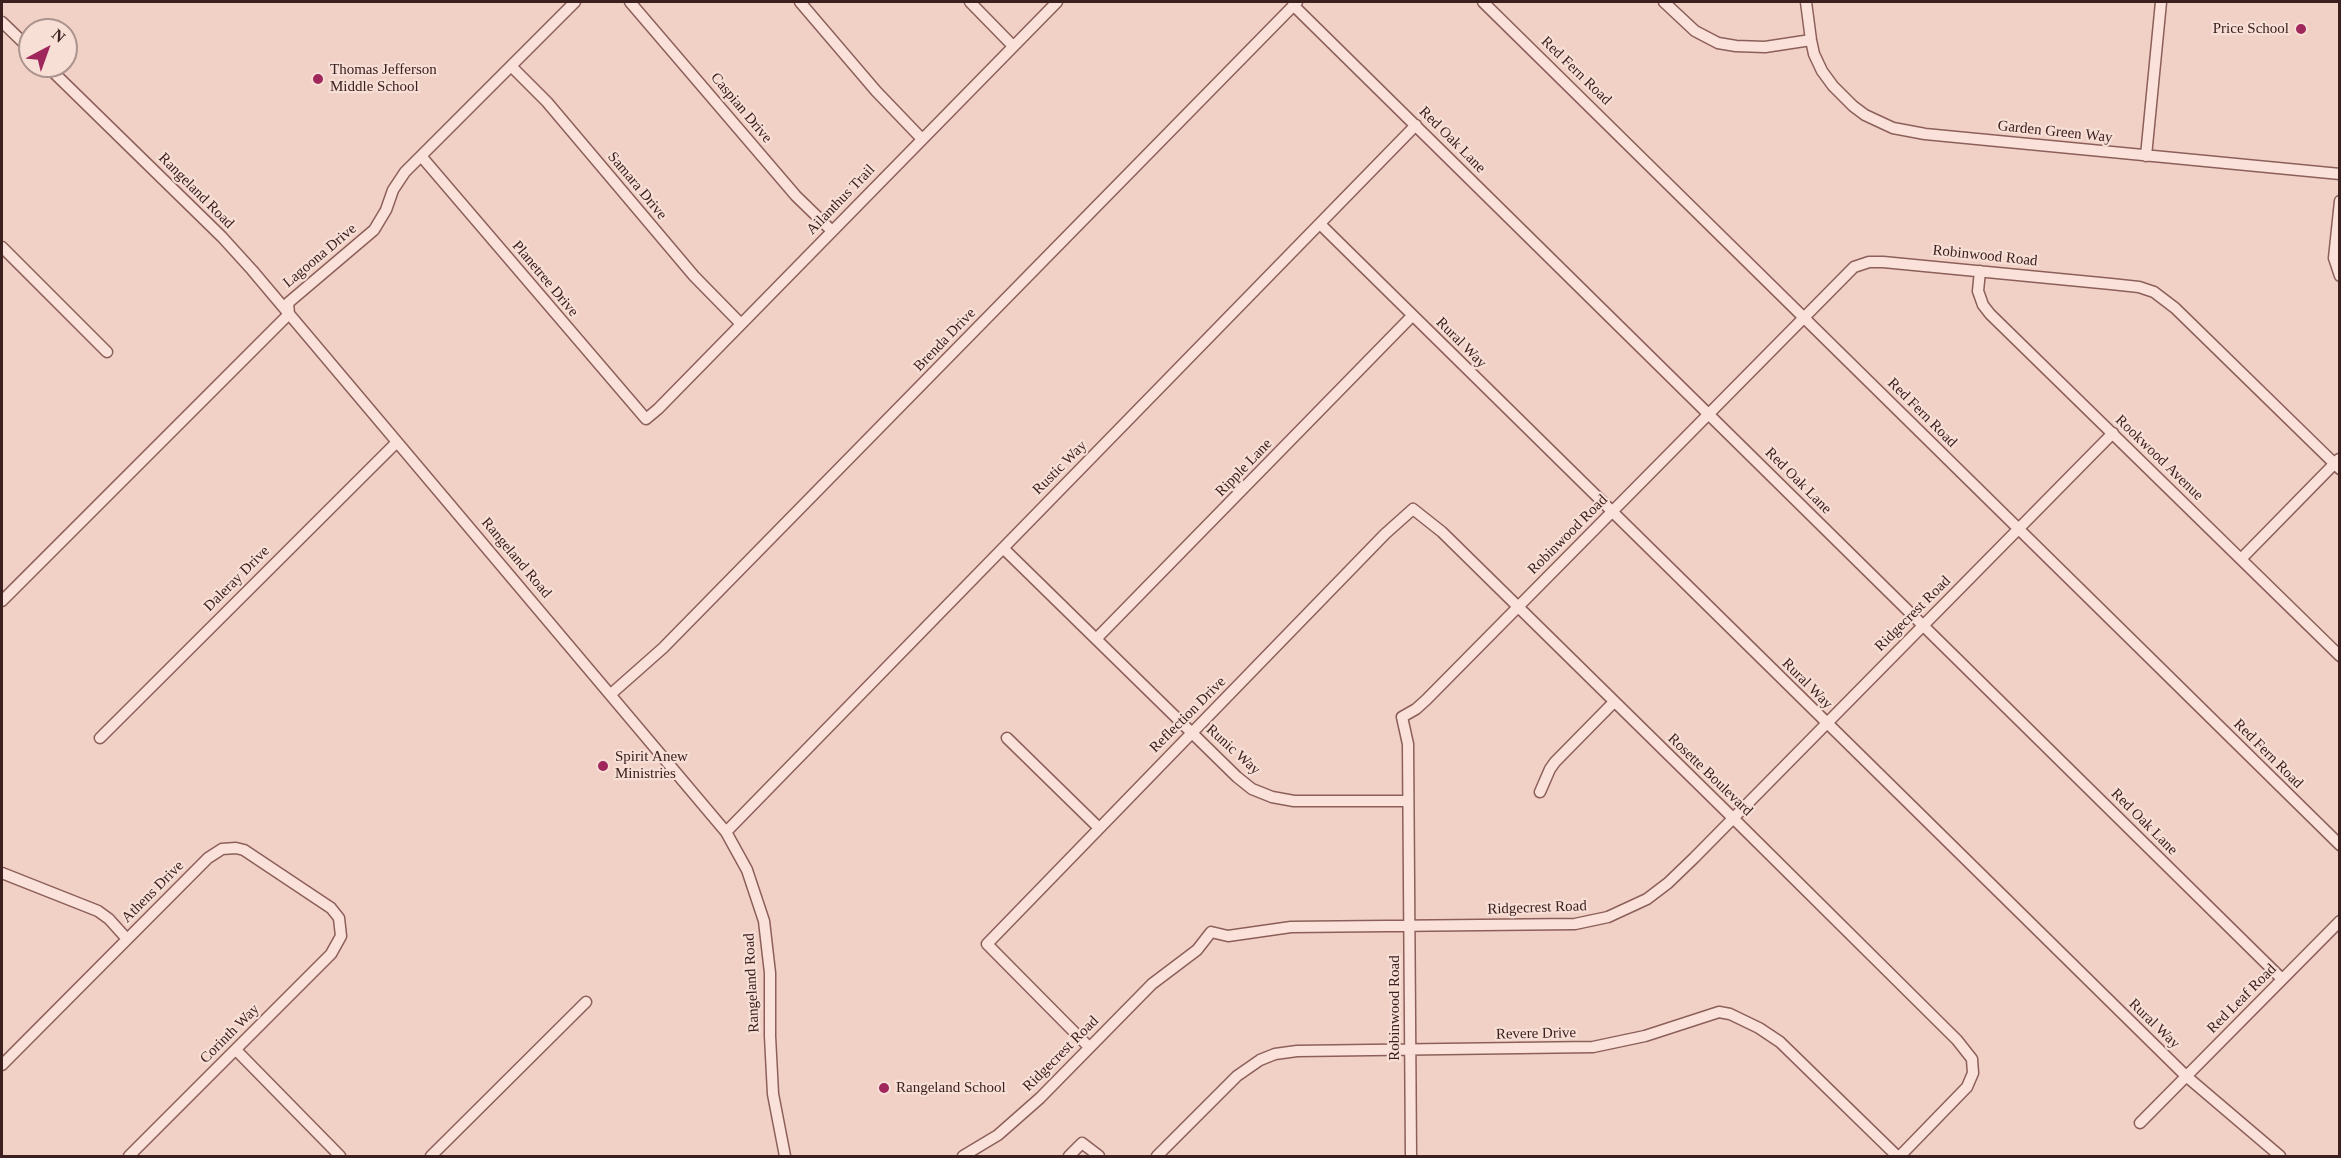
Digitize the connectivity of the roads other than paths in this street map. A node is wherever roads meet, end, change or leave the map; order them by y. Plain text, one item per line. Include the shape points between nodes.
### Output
1 (575, 2) edge
2 (630, 2) edge
3 (800, 2) edge
4 (970, 2) edge
5 (1057, 2) edge
6 (1484, 2) edge
7 (1664, 2) edge
8 (1806, 2) edge
9 (2161, 2) edge
10 (1295, 3) edge
11 (2, 21) edge
12 (18, 37) edge
13 (1811, 40) junction
14 (1013, 46) junction
15 (511, 66) junction
16 (59, 78) edge
17 (1416, 125) junction
18 (922, 139) junction
19 (421, 156) junction
20 (2146, 156) junction
21 (2340, 174) edge
22 (2340, 201) edge
23 (1320, 224) junction
24 (832, 231) junction
25 (2, 247) edge
26 (1980, 271) junction
27 (2340, 276) edge
28 (289, 314) junction
29 (1412, 316) junction
30 (1803, 317) junction
31 (741, 324) junction
32 (106, 352) dead end
33 (1708, 414) junction
34 (646, 419) joint
35 (2113, 433) junction
36 (397, 442) junction
37 (2338, 464) edge
38 (1413, 509) joint
39 (1612, 512) junction
40 (2018, 529) junction
41 (1003, 548) junction
42 (2241, 559) junction
43 (2, 601) edge
44 (1518, 608) junction
45 (1923, 626) junction
46 (1096, 639) junction
47 (2340, 656) edge
48 (611, 694) junction
49 (1614, 702) junction
50 (1826, 724) junction
51 (1191, 732) junction
52 (100, 738) dead end
53 (1007, 738) dead end
54 (1540, 792) dead end
55 (1408, 801) junction
56 (1733, 818) junction
57 (1098, 827) junction
58 (726, 832) junction
59 (2340, 845) edge
60 (2, 873) edge
61 (2340, 921) edge
62 (1410, 926) junction
63 (341, 927) joint
64 (127, 939) junction
65 (2282, 979) junction
66 (586, 1002) dead end
67 (1089, 1047) junction
68 (236, 1050) junction
69 (1411, 1050) junction
70 (2, 1065) edge
71 (2186, 1076) junction
72 (2140, 1124) dead end
73 (129, 1156) edge
74 (340, 1156) edge
75 (431, 1156) edge
76 (785, 1156) edge
77 (964, 1156) edge
78 (1069, 1156) edge
79 (1099, 1156) edge
80 (1157, 1156) edge
81 (1411, 1156) edge
82 (1899, 1156) edge
83 (2280, 1156) edge

1 - 15 street, Lagoona Drive
2 - 24 street, Caspian Drive via 776,173
3 - 18 street
4 - 14 street
5 - 14 street, Ailanthus Trail
6 - 30 street, Red Fern Road
7 - 13 street via 1695,32 1718,43 1765,47
8 - 13 street, Garden Green Way
9 - 20 street
10 - 17 street, Red Oak Lane
10 - 48 street, Brenda Drive via 663,648
11 - 12 street
13 - 20 street, Garden Green Way via 1822,71 1842,96 1865,115 1893,128
14 - 18 street, Ailanthus Trail
15 - 19 street, Lagoona Drive
15 - 31 street, Samara Drive via 547,102 694,276
16 - 28 street, Rangeland Road via 222,237
17 - 23 street, Rustic Way
17 - 33 street, Red Oak Lane
18 - 24 street, Ailanthus Trail
19 - 28 street, Lagoona Drive via 397,182 374,230 288,303
19 - 34 street, Planetree Drive
20 - 21 street, Garden Green Way
22 - 27 street via 2334,258
23 - 29 street, Rural Way
23 - 41 street, Rustic Way
24 - 31 street, Ailanthus Trail
25 - 32 street
26 - 30 street, Robinwood Road via 1883,262 1860,264
26 - 35 street, Rookwood Avenue via 1978,291 1990,314
26 - 37 street, Robinwood Road via 2148,290 2175,308
28 - 36 street, Rangeland Road
28 - 43 street, Lagoona Drive
29 - 39 street, Rural Way
29 - 46 street, Ripple Lane
30 - 33 street, Robinwood Road
30 - 40 street, Red Fern Road
31 - 34 street, Ailanthus Trail
33 - 39 street, Robinwood Road
33 - 45 street, Red Oak Lane
35 - 40 street, Ridgecrest Road
35 - 42 street, Rookwood Avenue
36 - 48 street, Rangeland Road
36 - 52 street, Daleray Drive
37 - 42 street
38 - 44 street, Rosette Boulevard via 1442,532
38 - 51 street, Reflection Drive
39 - 44 street, Robinwood Road
39 - 50 street, Rural Way
40 - 45 street, Ridgecrest Road
40 - 59 street, Red Fern Road
41 - 46 street, Runic Way
41 - 58 street, Rustic Way
42 - 47 street, Rookwood Avenue
44 - 49 street, Rosette Boulevard
44 - 55 street, Robinwood Road via 1426,700 1402,717 1408,744
45 - 50 street, Ridgecrest Road
45 - 65 street, Red Oak Lane
46 - 51 street, Runic Way
48 - 58 street, Rangeland Road
49 - 54 street via 1555,762
49 - 56 street, Rosette Boulevard
50 - 56 street, Ridgecrest Road
50 - 71 street, Rural Way
51 - 55 street, Runic Way via 1237,777 1272,797 1294,801
51 - 57 street, Reflection Drive
53 - 57 street
55 - 62 street, Robinwood Road
56 - 62 street, Ridgecrest Road via 1664,887 1635,906 1608,917 1575,924
56 - 82 street, Rosette Boulevard via 1972,1059 1970,1081 1956,1100
57 - 67 street, Reflection Drive via 987,944
58 - 76 street, Rangeland Road via 750,877 764,921 770,973 773,1094
60 - 64 street via 98,911
61 - 65 street, Red Leaf Road
62 - 67 street, Ridgecrest Road via 1291,927 1228,936 1211,932 1197,950 1152,984
62 - 69 street, Robinwood Road
63 - 64 street, Athens Drive via 331,908 252,854 228,848 208,858
63 - 68 street, Corinth Way via 339,942 331,954
64 - 70 street, Athens Drive
65 - 71 street, Red Leaf Road
66 - 75 street
67 - 77 street, Ridgecrest Road via 1013,1123
68 - 73 street, Corinth Way
68 - 74 street
69 - 80 street, Revere Drive via 1296,1051 1260,1060 1237,1076
69 - 81 street, Robinwood Road
69 - 82 street, Revere Drive via 1593,1047 1645,1036 1714,1014 1730,1014 1780,1042
71 - 72 street, Red Leaf Road
71 - 83 street, Rural Way
78 - 79 street via 1083,1143

